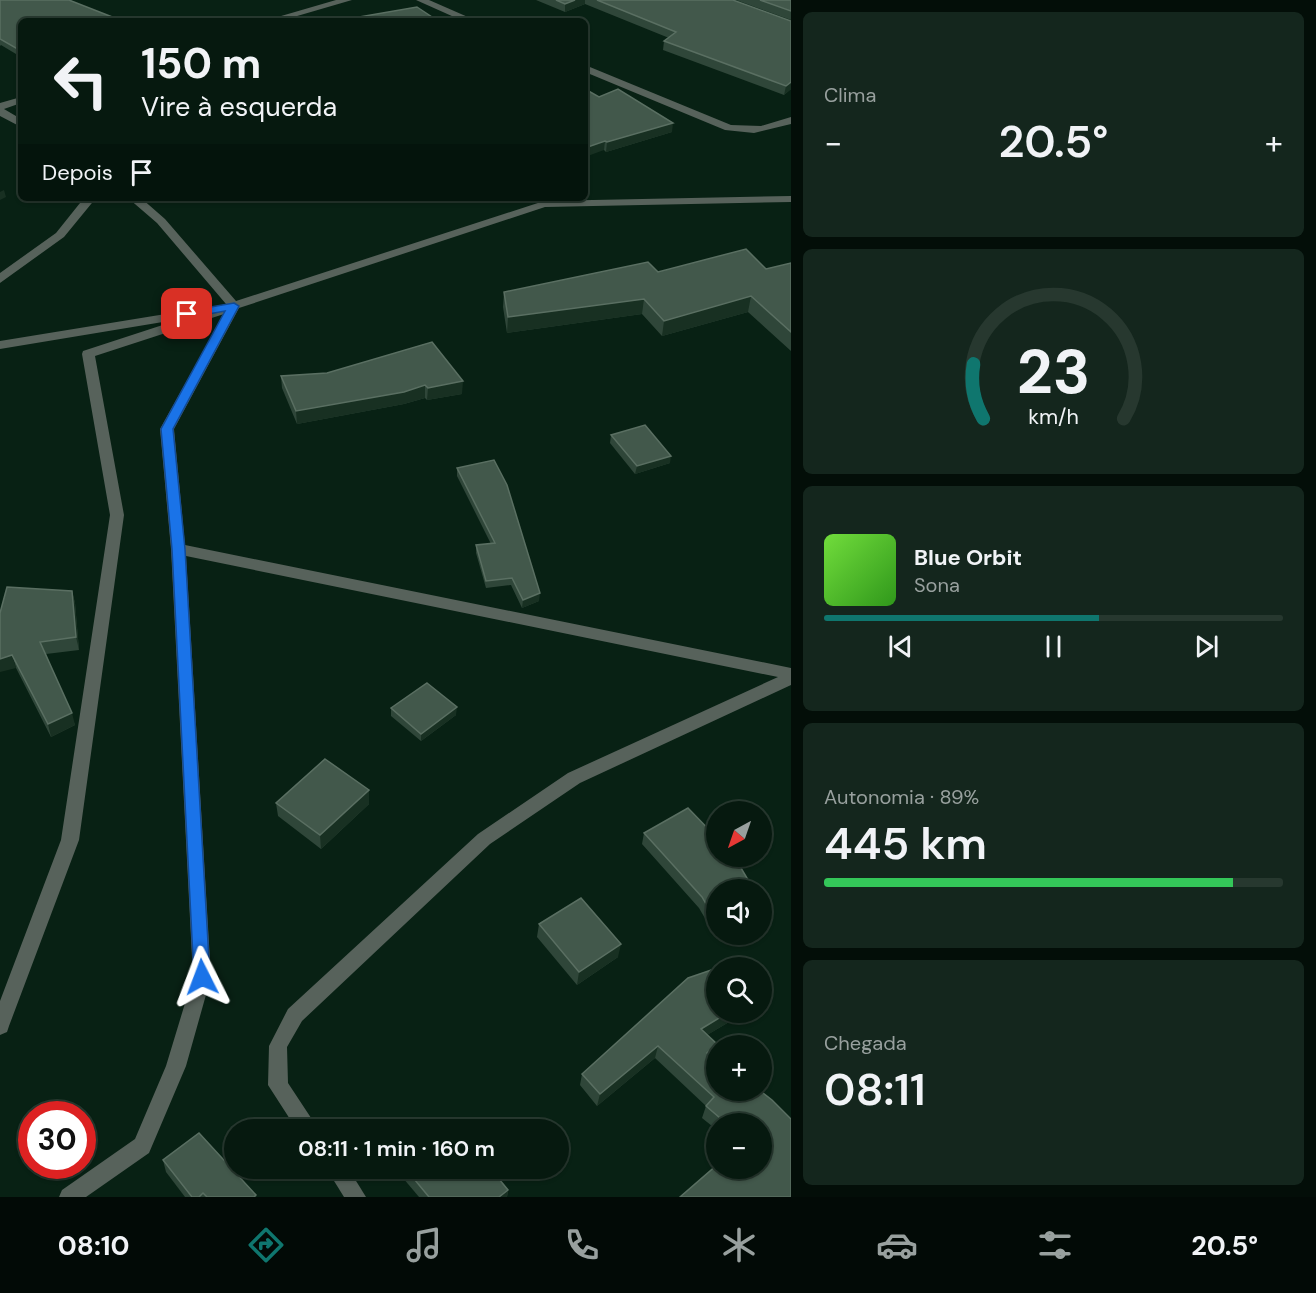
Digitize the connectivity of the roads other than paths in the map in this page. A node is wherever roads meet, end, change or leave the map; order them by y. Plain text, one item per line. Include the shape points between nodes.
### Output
1 (347, 0) edge
2 (421, 0) edge
3 (280, 18) edge
4 (465, 18) edge
5 (588, 69) edge
6 (18, 101) edge
7 (0, 109) edge
8 (791, 120) edge
9 (18, 122) edge
10 (791, 199) edge
11 (88, 201) edge
12 (137, 201) edge
13 (539, 201) edge
14 (588, 201) edge
15 (0, 279) edge
16 (234, 306) junction
17 (0, 345) edge
18 (178, 549) junction
19 (791, 676) edge
20 (0, 1026) edge
21 (301, 1119) edge
22 (344, 1179) edge
23 (69, 1197) edge
24 (356, 1197) edge

1 - 3 street
2 - 4 street
5 - 8 street via 729,128 748,132
6 - 7 street
7 - 9 street
10 - 14 street
11 - 15 street via 60,235
12 - 16 street via 161,222
13 - 16 street
16 - 17 street
16 - 18 street via 167,429
16 - 20 street via 88,354 117,515 70,840
18 - 19 street
18 - 23 street via 202,977 176,1066 142,1146
19 - 21 street via 574,778 484,839 295,1015 278,1046 278,1085
22 - 24 street

